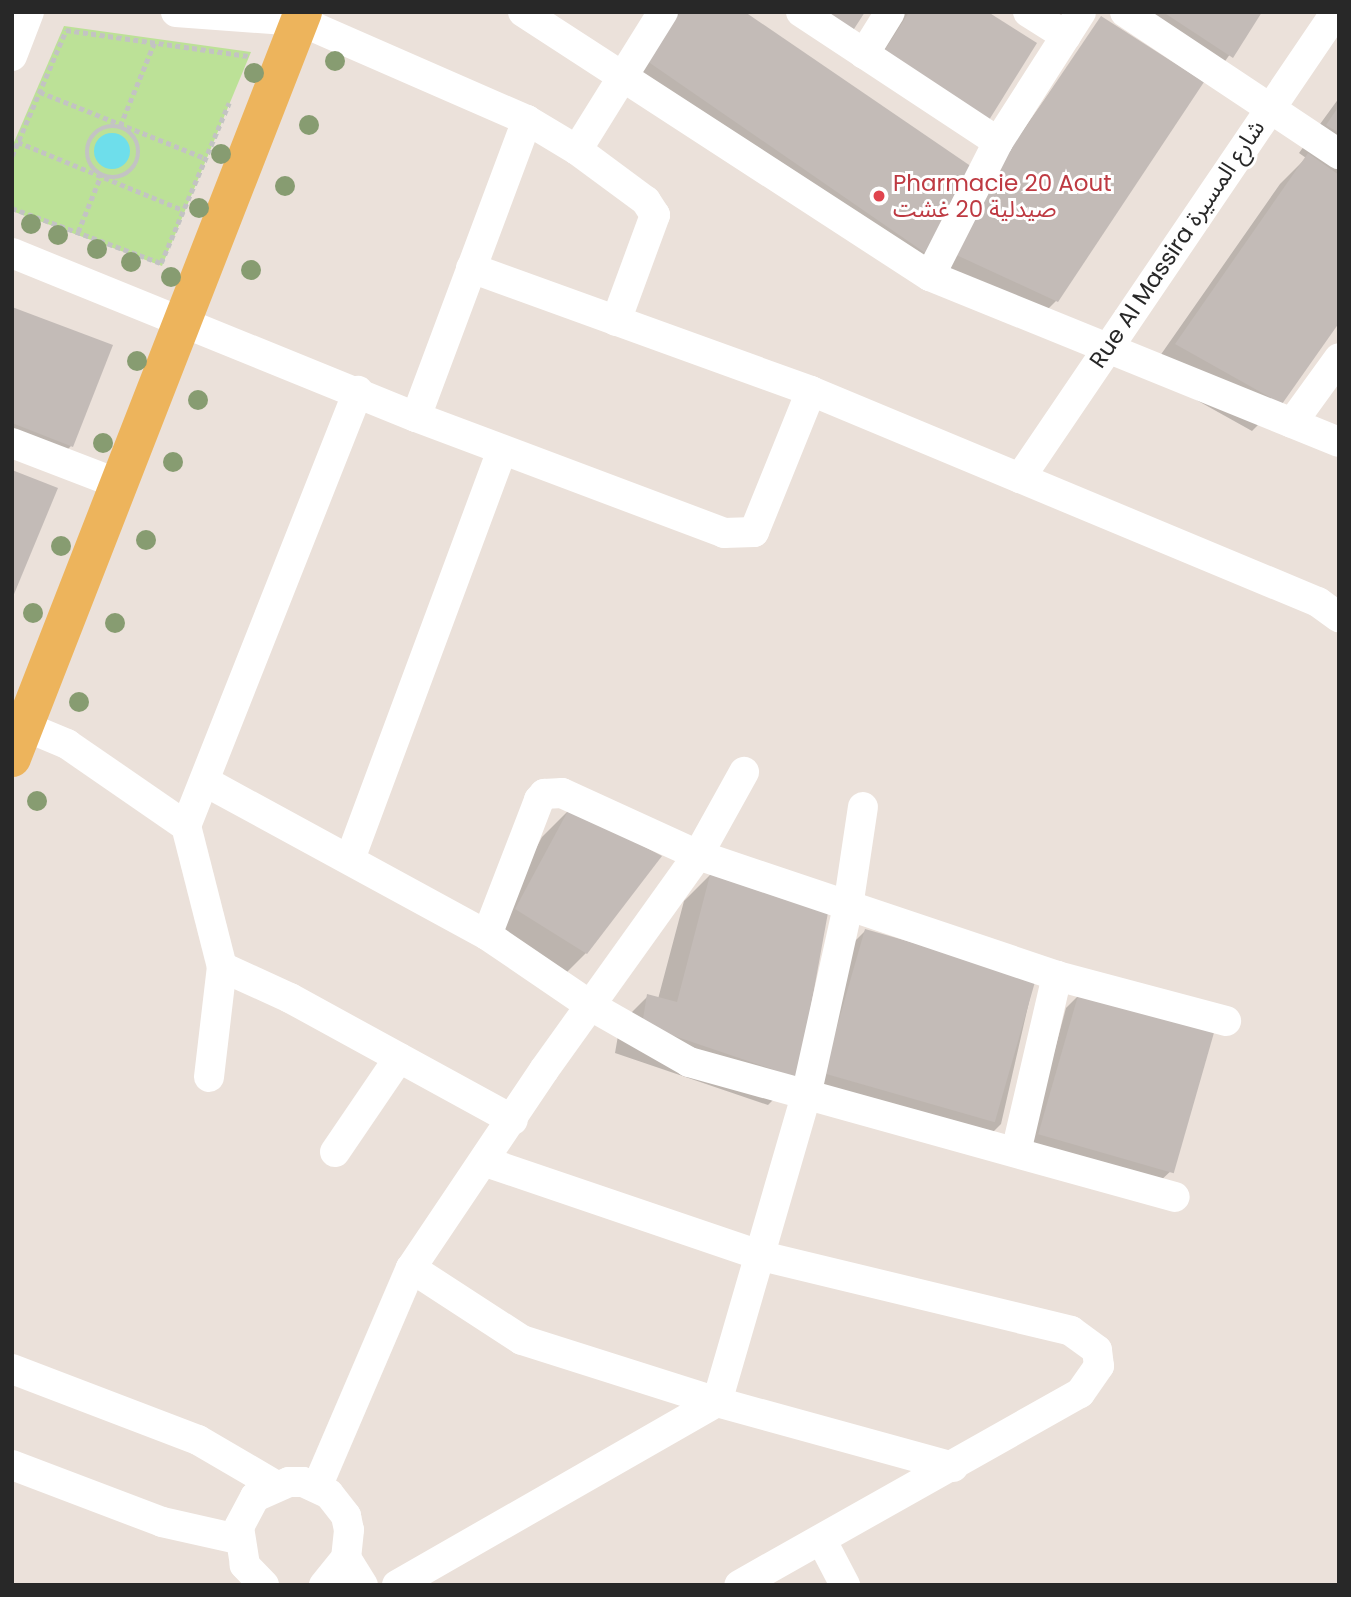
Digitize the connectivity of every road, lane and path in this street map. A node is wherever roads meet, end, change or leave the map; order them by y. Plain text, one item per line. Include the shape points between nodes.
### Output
1 (29, 12) edge
2 (176, 12) edge
3 (523, 12) edge
4 (663, 12) edge
5 (802, 12) edge
6 (890, 12) edge
7 (1028, 12) edge
8 (1125, 12) edge
9 (1336, 12) edge
10 (302, 17) edge
11 (1073, 24) edge
12 (155, 41) junction
13 (864, 54) junction
14 (12, 56) edge
15 (245, 65) dead end
16 (625, 76) junction
17 (40, 92) junction
18 (230, 100) dead end
19 (1270, 108) junction
20 (527, 120) junction
21 (120, 126) junction
22 (18, 142) junction
23 (998, 142) junction
24 (577, 150) junction
25 (1339, 154) edge
26 (12, 156) edge
27 (205, 158) junction
28 (101, 175) junction
29 (12, 208) edge
30 (183, 210) junction
31 (78, 232) junction
32 (12, 253) edge
33 (471, 268) junction
34 (930, 276) junction
35 (183, 320) junction
36 (616, 321) junction
37 (1106, 347) junction
38 (1339, 358) edge
39 (358, 391) junction
40 (811, 391) junction
41 (416, 417) junction
42 (1292, 423) junction
43 (1339, 442) edge
44 (12, 443) edge
45 (502, 450) junction
46 (1020, 478) junction
47 (119, 484) junction
48 (1339, 617) edge
49 (20, 722) edge
50 (12, 758) edge
51 (744, 772) dead end
52 (206, 782) junction
53 (863, 807) dead end
54 (186, 826) junction
55 (698, 855) junction
56 (350, 859) junction
57 (848, 907) junction
58 (487, 935) junction
59 (222, 967) junction
60 (1057, 976) junction
61 (591, 1006) junction
62 (1226, 1021) dead end
63 (399, 1058) junction
64 (209, 1077) dead end
65 (806, 1096) junction
66 (513, 1120) junction
67 (335, 1152) dead end
68 (1016, 1152) junction
69 (486, 1162) junction
70 (1175, 1197) dead end
71 (761, 1256) junction
72 (411, 1268) junction
73 (12, 1369) edge
74 (717, 1402) junction
75 (12, 1465) edge
76 (953, 1467) junction
77 (275, 1485) junction
78 (317, 1487) junction
79 (238, 1539) junction
80 (822, 1541) junction
81 (346, 1558) junction
82 (264, 1585) edge
83 (324, 1585) edge
84 (363, 1585) edge
85 (397, 1585) edge
86 (738, 1585) edge
87 (845, 1585) edge

1 - 14 street
2 - 10 street
3 - 16 street
4 - 16 street
5 - 13 street
6 - 13 street
7 - 11 street
8 - 19 street
9 - 19 street, Rue Al Massira شارع المسيرة
10 - 20 street
10 - 35 main road
11 - 23 street
12 - 15 path via 250,53
12 - 17 path via 66,30
12 - 21 path
13 - 23 street
16 - 24 street
16 - 34 street
17 - 21 path
17 - 22 path
18 - 27 path
19 - 25 street
19 - 37 street, Rue Al Massira شارع المسيرة
20 - 24 street
20 - 33 street
21 - 27 path
21 - 28 path via 103,127 90,138 88,163
21 - 28 path via 137,143 137,162 125,175
22 - 26 path
22 - 28 path
23 - 34 street
24 - 36 street via 646,201 655,215
27 - 30 path
28 - 30 path
28 - 31 path
29 - 31 path
30 - 31 path via 161,263
32 - 35 street
33 - 36 street
33 - 41 street
34 - 37 street
35 - 39 street
35 - 47 main road
36 - 40 street
37 - 42 street
37 - 46 street, Rue Al Massira شارع المسيرة
38 - 42 street
39 - 41 street
39 - 52 street
40 - 45 street via 763,519 754,533 743,536 724,533
40 - 46 street
41 - 45 street
42 - 43 street
44 - 47 street
45 - 56 street
46 - 48 street via 1318,602
47 - 49 main road
49 - 50 main road
49 - 54 street via 100,765
51 - 55 street
52 - 54 street
52 - 56 street
53 - 57 street
54 - 59 street
55 - 57 street
55 - 58 street via 562,793 544,794
55 - 61 street
56 - 58 street
57 - 60 street
57 - 65 street
58 - 61 street
59 - 63 street via 290,998
59 - 64 street
60 - 62 street
60 - 68 street
61 - 65 street via 688,1062
61 - 66 street
63 - 66 street
63 - 67 street
65 - 68 street
65 - 71 street
66 - 69 street
68 - 70 street
69 - 71 street
69 - 72 street
71 - 74 street
71 - 76 street via 1071,1331 1089,1340 1097,1350 1099,1366 1080,1393
72 - 74 street via 522,1339
72 - 78 street
73 - 77 street via 198,1440
74 - 76 street
74 - 85 street
75 - 79 street via 162,1522
76 - 80 street
77 - 78 street via 303,1482
77 - 79 street via 247,1506
78 - 81 street via 339,1504 346,1516
79 - 82 street via 245,1565
80 - 86 street
80 - 87 street
81 - 83 street
81 - 84 street

